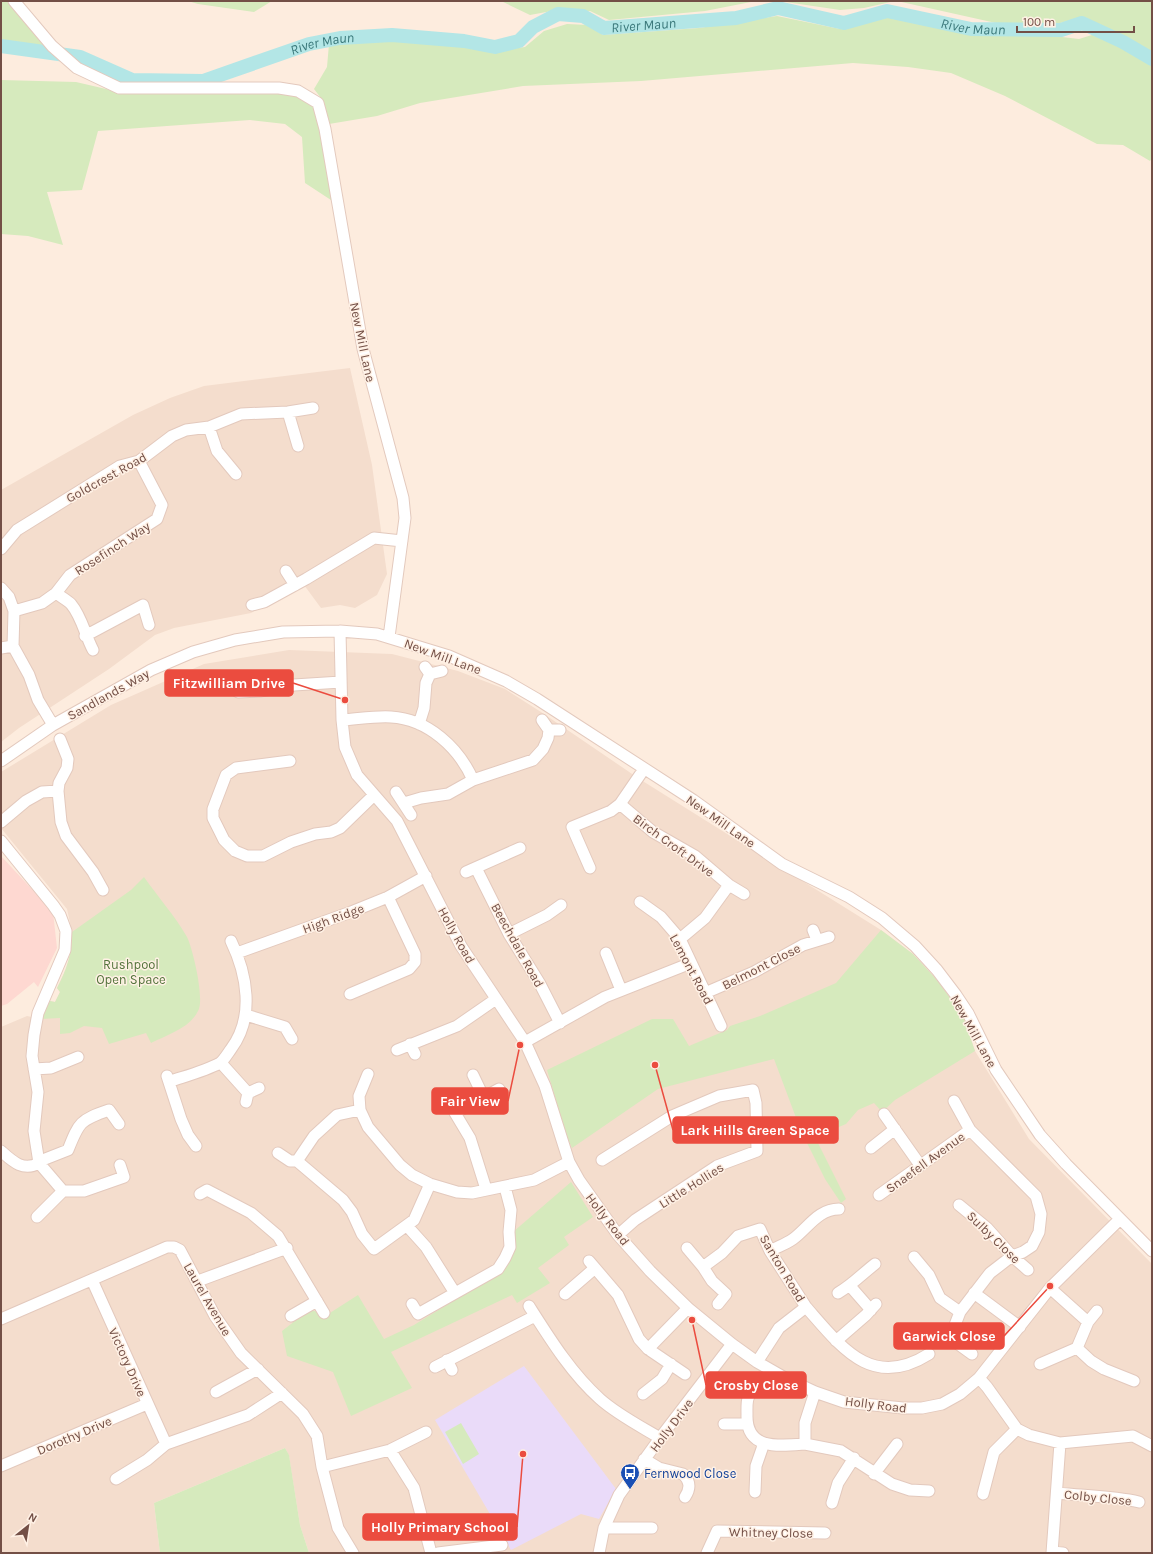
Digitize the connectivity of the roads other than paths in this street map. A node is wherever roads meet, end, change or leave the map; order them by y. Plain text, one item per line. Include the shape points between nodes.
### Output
1 (14, 1) edge
2 (313, 408) dead end
3 (288, 412) junction
4 (210, 427) junction
5 (298, 446) dead end
6 (139, 461) junction
7 (238, 476) dead end
8 (402, 541) junction
9 (1, 549) edge
10 (286, 571) dead end
11 (295, 585) junction
12 (1, 588) edge
13 (56, 593) junction
14 (252, 605) dead end
15 (14, 611) junction
16 (149, 625) dead end
17 (340, 631) junction
18 (85, 636) junction
19 (389, 637) junction
20 (13, 646) junction
21 (1, 648) edge
22 (93, 650) dead end
23 (442, 671) dead end
24 (341, 682) junction
25 (238, 692) dead end
26 (342, 720) junction
27 (542, 720) dead end
28 (419, 724) junction
29 (53, 725) junction
30 (60, 739) dead end
31 (1, 761) edge
32 (290, 761) dead end
33 (644, 769) junction
34 (473, 780) junction
35 (58, 791) junction
36 (396, 792) dead end
37 (373, 796) junction
38 (404, 803) junction
39 (620, 804) junction
40 (411, 815) dead end
41 (1, 822) edge
42 (1, 841) edge
43 (520, 848) dead end
44 (590, 868) dead end
45 (426, 876) junction
46 (729, 885) junction
47 (103, 890) dead end
48 (744, 894) dead end
49 (388, 897) junction
50 (640, 902) dead end
51 (561, 905) dead end
52 (509, 934) junction
53 (829, 937) dead end
54 (680, 939) junction
55 (231, 941) dead end
56 (237, 953) junction
57 (606, 953) dead end
58 (691, 963) junction
59 (621, 990) junction
60 (706, 993) junction
61 (350, 994) dead end
62 (496, 999) junction
63 (246, 1015) junction
64 (560, 1022) junction
65 (721, 1026) dead end
66 (292, 1039) dead end
67 (525, 1042) junction
68 (397, 1050) dead end
69 (78, 1057) dead end
70 (221, 1062) junction
71 (34, 1069) junction
72 (368, 1074) dead end
73 (473, 1075) dead end
74 (259, 1088) dead end
75 (499, 1089) dead end
76 (484, 1098) junction
77 (954, 1101) dead end
78 (360, 1110) junction
79 (884, 1114) dead end
80 (119, 1124) dead end
81 (895, 1129) junction
82 (970, 1130) junction
83 (196, 1146) dead end
84 (871, 1148) dead end
85 (1, 1151) edge
86 (278, 1153) dead end
87 (602, 1160) dead end
88 (297, 1161) junction
89 (39, 1162) junction
90 (569, 1162) junction
91 (120, 1165) dead end
92 (920, 1165) junction
93 (430, 1184) junction
94 (505, 1187) junction
95 (486, 1189) junction
96 (63, 1190) junction
97 (200, 1194) dead end
98 (879, 1195) dead end
99 (959, 1205) dead end
100 (839, 1209) dead end
101 (37, 1217) dead end
102 (1120, 1219) junction
103 (408, 1227) junction
104 (618, 1235) junction
105 (286, 1248) junction
106 (687, 1248) dead end
107 (770, 1250) junction
108 (1152, 1251) edge
109 (1012, 1256) junction
110 (914, 1257) dead end
111 (875, 1264) dead end
112 (703, 1267) junction
113 (1028, 1270) dead end
114 (92, 1280) junction
115 (198, 1281) junction
116 (850, 1286) junction
117 (1050, 1288) junction
118 (455, 1293) junction
119 (838, 1293) dead end
120 (974, 1293) junction
121 (565, 1294) dead end
122 (317, 1301) junction
123 (412, 1304) dead end
124 (718, 1304) dead end
125 (529, 1306) dead end
126 (806, 1307) junction
127 (688, 1308) junction
128 (1097, 1311) dead end
129 (960, 1312) junction
130 (324, 1313) dead end
131 (291, 1316) dead end
132 (535, 1316) junction
133 (1, 1319) edge
134 (1088, 1322) junction
135 (1020, 1327) junction
136 (836, 1341) junction
137 (732, 1344) junction
138 (1078, 1348) junction
139 (648, 1349) junction
140 (929, 1354) dead end
141 (972, 1354) dead end
142 (757, 1362) junction
143 (671, 1364) junction
144 (1040, 1364) dead end
145 (435, 1367) dead end
146 (258, 1369) junction
147 (685, 1374) dead end
148 (978, 1378) junction
149 (1134, 1381) dead end
150 (753, 1389) dead end
151 (216, 1392) dead end
152 (815, 1392) junction
153 (282, 1393) junction
154 (643, 1394) dead end
155 (147, 1404) junction
156 (724, 1424) dead end
157 (746, 1424) junction
158 (1017, 1429) junction
159 (426, 1432) dead end
160 (660, 1438) junction
161 (1060, 1443) junction
162 (166, 1444) junction
163 (764, 1444) junction
164 (805, 1444) junction
165 (897, 1444) dead end
166 (1152, 1446) edge
167 (390, 1450) junction
168 (854, 1458) junction
169 (644, 1459) junction
170 (1, 1466) edge
171 (322, 1467) junction
172 (874, 1474) junction
173 (116, 1479) dead end
174 (929, 1491) dead end
175 (755, 1492) dead end
176 (1057, 1493) junction
177 (983, 1494) dead end
178 (685, 1497) dead end
179 (1139, 1502) dead end
180 (832, 1503) dead end
181 (604, 1528) junction
182 (652, 1528) dead end
183 (825, 1533) dead end
184 (502, 1545) dead end
185 (353, 1553) edge
186 (431, 1553) edge
187 (438, 1553) edge
188 (599, 1553) edge
189 (707, 1553) edge
190 (1056, 1553) edge

1 - 8 street, New Mill Lane via 52,46 77,68 119,88 280,88 298,90 318,103 325,129 363,349 403,498 405,518
2 - 3 street, Goldcrest Road
3 - 4 street, Goldcrest Road via 241,414
3 - 5 street
4 - 6 street, Goldcrest Road via 186,430 172,436
4 - 7 street via 217,451
6 - 9 street, Goldcrest Road via 120,466 17,530
6 - 13 street, Rosefinch Way via 162,506 158,519 70,575
8 - 11 street via 374,538
8 - 19 street, New Mill Lane
10 - 11 street
11 - 14 street via 264,602
12 - 15 street via 9,597
13 - 15 street, Rosefinch Way via 42,603
13 - 18 street via 71,604 79,615
15 - 20 street
16 - 18 street via 143,605
17 - 19 street, Sandlands Way
17 - 24 street, Holly Road
17 - 29 street, Sandlands Way via 283,632 235,640 193,652 151,670
18 - 22 street
19 - 33 street, New Mill Lane via 449,656 506,681 538,699
20 - 21 street
20 - 29 street via 38,700
23 - 28 street via 427,670 424,708
24 - 25 street
24 - 26 street, Holly Road
26 - 28 street via 392,717
26 - 37 street, Holly Road via 346,747 357,775
27 - 34 street via 554,730 533,760
28 - 34 street via 440,736 456,752
29 - 31 street, Sandlands Way
30 - 35 street via 68,760
32 - 37 street via 236,768 226,775 213,809 213,818 224,840 235,851 247,856 263,856 291,842 331,832 340,828
33 - 39 street
33 - 102 street, New Mill Lane via 693,800 782,864 849,897 882,918 915,946 937,970 968,1013 996,1070 1040,1135
34 - 38 street via 448,794
35 - 41 street via 42,792
35 - 47 street via 61,822 66,836
36 - 38 street
37 - 45 street, Holly Road via 397,821
38 - 40 street
39 - 44 street via 611,811 572,827
39 - 46 street, Birch Croft Drive via 653,832 695,856
42 - 71 street via 53,905 66,931 65,950 38,1013 32,1056
43 - 52 street, Beechdale Road via 471,870
45 - 49 street, High Ridge
45 - 62 street, Holly Road via 461,946
46 - 48 street, Birch Croft Drive
46 - 54 street, Birch Croft Drive via 705,918
49 - 56 street, High Ridge
49 - 61 street via 415,954 415,962 409,969
50 - 54 street, Lemont Road via 661,917
51 - 52 street
52 - 64 street, Beechdale Road
53 - 60 street, Belmont Close via 815,935 803,945 754,972
54 - 58 street, Lemont Road
55 - 56 street
56 - 63 street via 246,987
57 - 59 street
58 - 59 street
58 - 60 street, Lemont Road
59 - 64 street
60 - 65 street, Lemont Road
62 - 67 street, Holly Road
62 - 68 street via 456,1026 412,1049
63 - 66 street via 284,1027
63 - 70 street via 236,1042
64 - 67 street
67 - 90 street, Holly Road via 545,1086
69 - 71 street via 51,1068
70 - 74 street via 247,1098
70 - 83 street via 169,1079 181,1119
71 - 89 street via 38,1092 34,1145
72 - 78 street via 360,1096
73 - 76 street
75 - 76 street
76 - 95 street via 455,1113 470,1138
77 - 82 street
78 - 88 street via 337,1115 314,1136
78 - 93 street via 368,1127 400,1165 412,1175
79 - 81 street
80 - 89 street via 109,1110 87,1117 75,1131 68,1150
81 - 84 street
81 - 92 street
82 - 92 street, Snaefell Avenue
82 - 109 street via 1036,1196 1041,1214 1039,1232 1032,1246
85 - 89 street via 24,1167
86 - 88 street via 290,1161
87 - 104 street, Little Hollies via 672,1116 719,1096 753,1090 756,1103 757,1151 717,1166 635,1220
88 - 103 street via 343,1200 374,1250
89 - 96 street
90 - 94 street via 534,1180
90 - 104 street, Holly Road via 592,1200
91 - 96 street via 128,1179 84,1191
92 - 98 street, Snaefell Avenue
93 - 95 street via 457,1192 472,1193
93 - 103 street via 414,1220
94 - 95 street
94 - 118 street via 511,1210 510,1247 505,1258 498,1269
96 - 101 street
97 - 105 street via 206,1190 251,1213 278,1236
99 - 109 street, Sulby Close via 987,1228
100 - 107 street via 832,1209 814,1219 791,1240
102 - 108 street, New Mill Lane
102 - 117 street, Holly Road
103 - 118 street via 426,1247
104 - 127 street, Holly Road
105 - 115 street
105 - 122 street
106 - 112 street
107 - 112 street, Santon Road via 760,1229 738,1236 722,1253
107 - 126 street, Santon Road
109 - 113 street, Sulby Close
109 - 120 street via 990,1273
110 - 129 street via 929,1275 940,1298
111 - 116 street
112 - 124 street via 712,1281 726,1294
114 - 115 street, Laurel Avenue via 167,1247 174,1247 180,1250
114 - 133 street, Laurel Avenue
114 - 155 street, Victory Drive
115 - 146 street, Laurel Avenue via 215,1316 241,1353
116 - 119 street
116 - 136 street via 874,1307
117 - 134 street
117 - 135 street, Holly Road
118 - 123 street via 418,1314
120 - 129 street
120 - 135 street
121 - 139 street via 592,1264 618,1295 639,1339
122 - 130 street
122 - 131 street
125 - 132 street
126 - 136 street, Santon Road
126 - 142 street, Santon Road via 778,1328
127 - 137 street, Holly Road
127 - 139 street
128 - 134 street
129 - 141 street via 950,1338
132 - 145 street via 449,1365
132 - 160 street via 570,1367 588,1387 610,1407
134 - 138 street
135 - 148 street, Holly Road
136 - 140 street, Santon Road via 868,1364 884,1368 903,1367
137 - 142 street, Holly Road
137 - 160 street, Holly Drive
138 - 144 street
138 - 149 street via 1104,1369
139 - 143 street
142 - 152 street, Holly Road
143 - 147 street
143 - 154 street via 662,1379
146 - 151 street
146 - 153 street, Laurel Avenue
148 - 152 street, Holly Road via 960,1394 942,1404 922,1408 864,1405 844,1402
148 - 158 street
150 - 157 street via 747,1402
152 - 164 street via 805,1423
153 - 162 street via 248,1415
153 - 171 street, Laurel Avenue via 303,1414 317,1436
155 - 162 street, Victory Drive
155 - 170 street, Dorothy Drive
156 - 157 street
157 - 163 street via 752,1437
158 - 161 street
158 - 177 street via 994,1452
159 - 167 street
160 - 169 street, Holly Drive
161 - 166 street via 1133,1436
161 - 176 street
162 - 173 street via 147,1460
163 - 164 street
163 - 175 street via 756,1466
164 - 168 street via 841,1451
165 - 172 street
167 - 171 street
167 - 186 street via 414,1488
168 - 172 street
168 - 180 street via 838,1483
169 - 178 street via 659,1468 683,1474 690,1483
169 - 181 street, Holly Drive via 619,1495
171 - 185 street, Laurel Avenue via 338,1528
172 - 174 street via 910,1490
176 - 179 street, Colby Close via 1112,1496
176 - 190 street via 1053,1528
181 - 182 street
181 - 188 street, Holly Drive
183 - 189 street, Whitney Close via 717,1531
184 - 187 street

